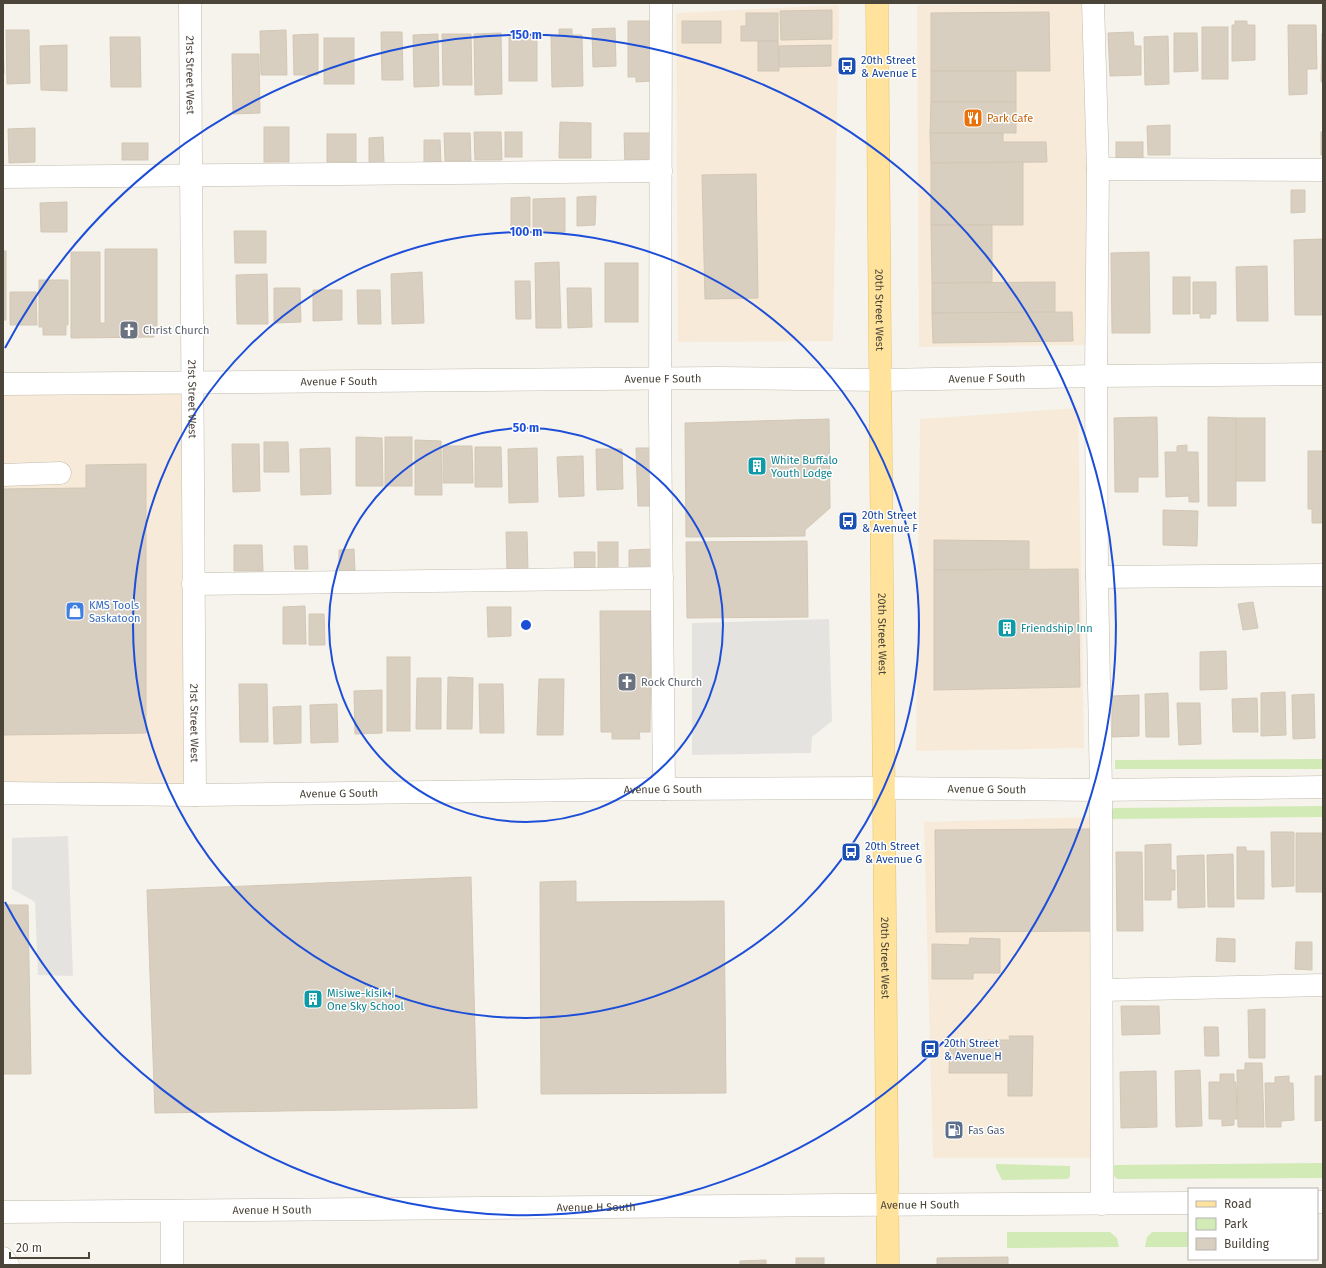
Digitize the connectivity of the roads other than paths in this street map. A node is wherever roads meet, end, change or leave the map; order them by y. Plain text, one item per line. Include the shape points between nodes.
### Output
1 (190, 3) edge
2 (661, 3) edge
3 (877, 3) edge
4 (1093, 3) edge
5 (1098, 169) junction
6 (1323, 170) edge
7 (661, 171) junction
8 (191, 175) junction
9 (3, 177) edge
10 (1323, 374) edge
11 (1096, 376) junction
12 (661, 379) junction
13 (880, 380) junction
14 (192, 382) junction
15 (3, 384) edge
16 (60, 473) dead end
17 (3, 474) edge
18 (1323, 575) edge
19 (662, 578) junction
20 (1097, 578) junction
21 (193, 584) junction
22 (1323, 787) edge
23 (883, 788) junction
24 (664, 789) junction
25 (1101, 790) junction
26 (3, 793) edge
27 (195, 795) junction
28 (1323, 985) edge
29 (1102, 990) junction
30 (1188, 1203) edge
31 (1102, 1204) junction
32 (887, 1205) junction
33 (172, 1211) junction
34 (3, 1212) edge
35 (3, 1258) edge
36 (8, 1265) edge
37 (172, 1265) edge
38 (888, 1265) edge

1 - 8 street, 21st Street West
2 - 7 street
3 - 13 main road, 20th Street West
4 - 5 street
5 - 6 street
5 - 11 street
7 - 8 street
7 - 12 street
8 - 9 street
8 - 14 street, 21st Street West
10 - 11 street, Avenue F South
11 - 13 street, Avenue F South
11 - 20 street
12 - 13 street, Avenue F South
12 - 14 street, Avenue F South
12 - 19 street
13 - 23 main road, 20th Street West
14 - 15 street, Avenue F South
14 - 21 street, 21st Street West
16 - 17 street
18 - 20 street
19 - 21 street
19 - 24 street
20 - 25 street
21 - 27 street, 21st Street West
22 - 25 street, Avenue G South
23 - 24 street, Avenue G South
23 - 25 street, Avenue G South
23 - 32 main road, 20th Street West
24 - 27 street, Avenue G South
25 - 29 street
26 - 27 street, Avenue G South
28 - 29 street
29 - 31 street
30 - 31 street, Avenue H South
31 - 32 street, Avenue H South
32 - 33 street, Avenue H South
32 - 38 main road, 20th Street West
33 - 34 street, Avenue H South
33 - 37 street
35 - 36 street

